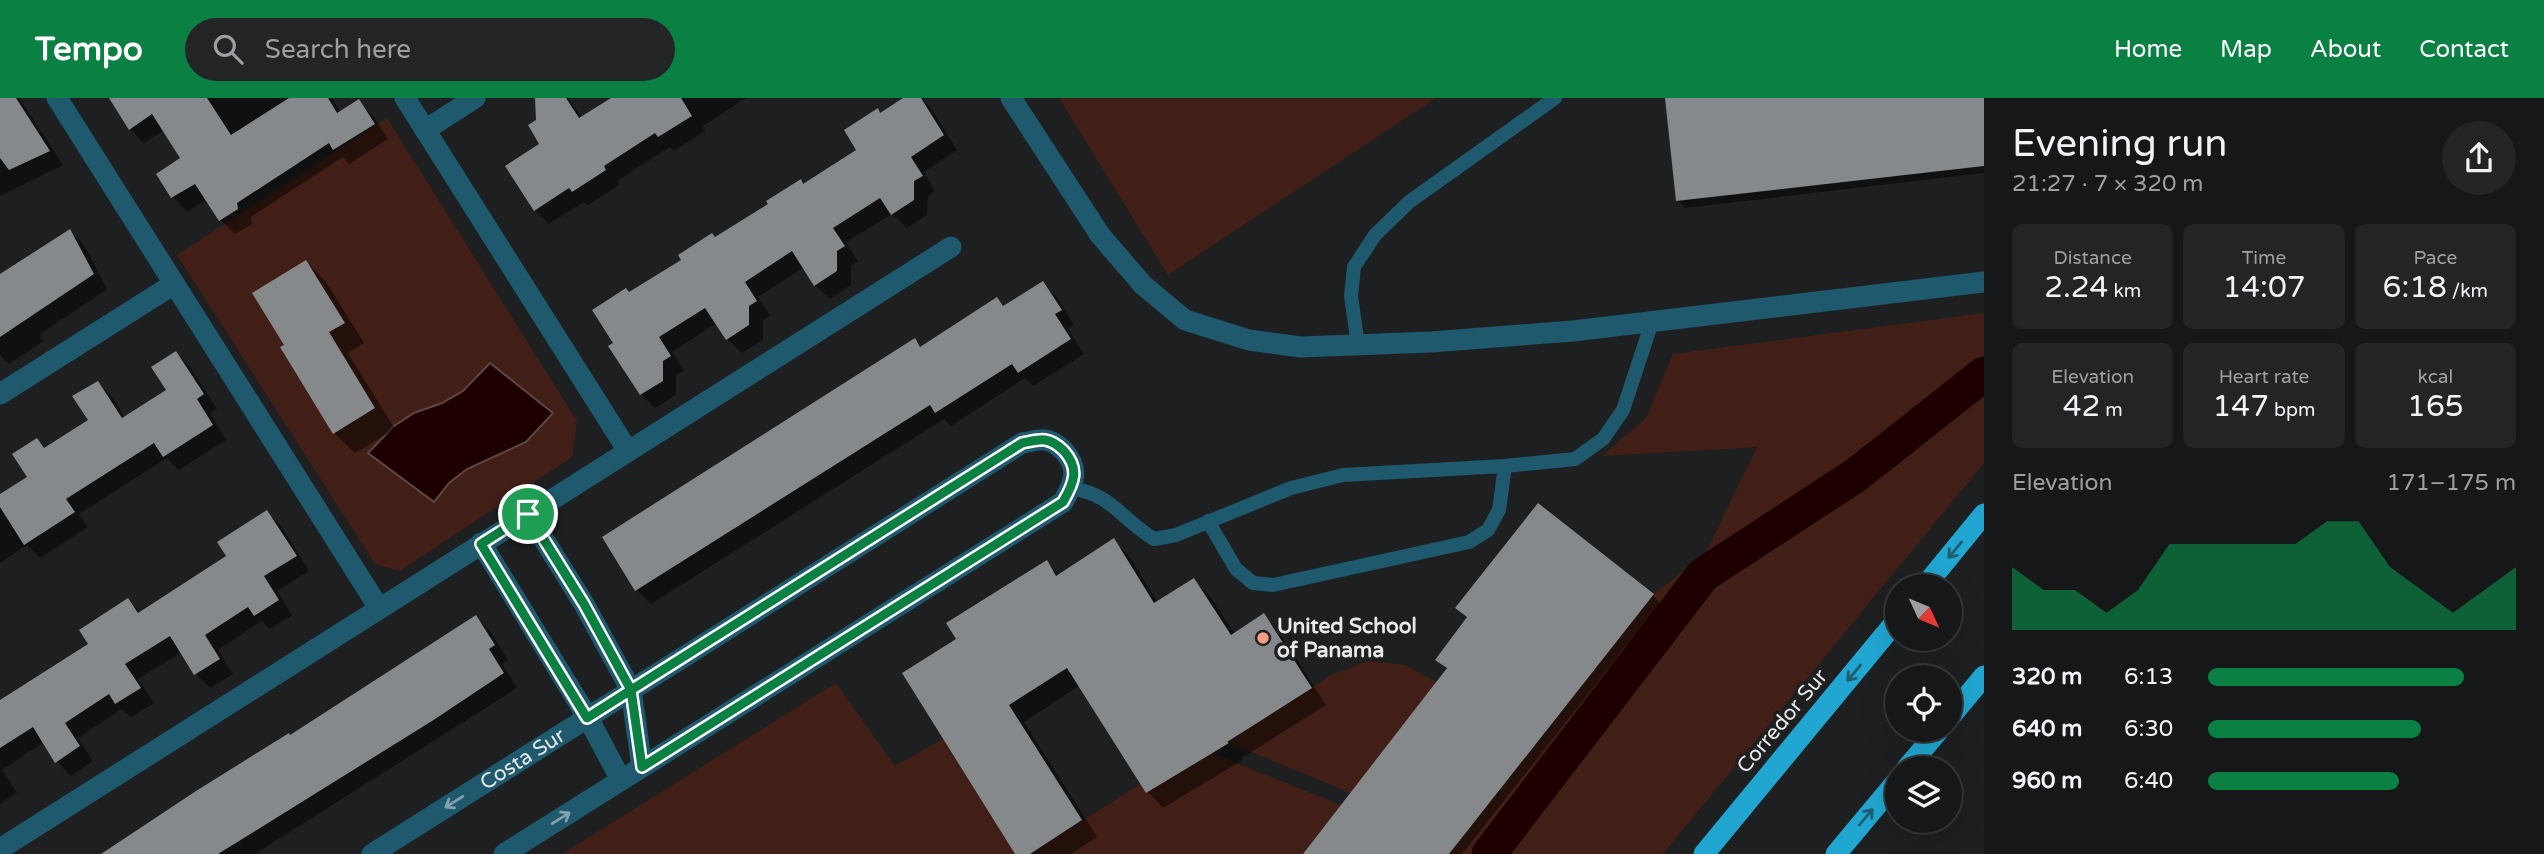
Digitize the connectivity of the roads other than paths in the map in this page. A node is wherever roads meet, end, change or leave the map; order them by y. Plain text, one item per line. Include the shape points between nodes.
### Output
1 (57, 98) edge
2 (405, 98) edge
3 (475, 98) edge
4 (1011, 98) edge
5 (1555, 98) edge
6 (425, 130) junction
7 (951, 247) dead end
8 (1984, 282) edge
9 (174, 284) junction
10 (1651, 321) junction
11 (1358, 345) junction
12 (0, 394) edge
13 (628, 451) junction
14 (1505, 466) junction
15 (1071, 488) junction
16 (528, 514) junction
17 (1984, 514) edge
18 (1208, 521) junction
19 (481, 544) junction
20 (1935, 574) edge
21 (379, 608) junction
22 (1885, 635) edge
23 (1984, 676) edge
24 (631, 690) junction
25 (1962, 703) edge
26 (587, 718) junction
27 (1929, 742) edge
28 (1917, 756) edge
29 (642, 767) junction
30 (621, 780) junction
31 (1885, 795) edge
32 (0, 849) edge
33 (372, 854) edge
34 (503, 854) edge
35 (1704, 854) edge
36 (1836, 854) edge

1 - 9 street
2 - 6 street
3 - 6 street
4 - 11 street via 1100,235 1143,285 1185,320 1249,340 1301,347
5 - 11 lane via 1409,202 1375,235 1354,267 1350,296
6 - 13 street
7 - 13 street
8 - 10 street
9 - 12 street
9 - 21 street
10 - 11 street via 1560,332
10 - 14 lane via 1623,410 1603,439 1575,458
13 - 16 street
14 - 18 lane via 1343,475 1290,488
14 - 18 lane via 1499,510 1488,530 1469,542 1273,585 1252,583 1236,569
15 - 18 lane via 1105,498 1154,539
15 - 24 street, Costa Sur via 1072,459 1058,445 1044,439 1022,443
15 - 29 street via 1063,502
16 - 19 street
16 - 24 street
17 -> 20 highway
19 - 21 street
19 - 26 street
21 - 32 street
22 -> 35 highway, Corredor Sur
23 - 25 highway
24 - 26 street, Costa Sur
24 - 29 street
26 - 30 street
26 -> 33 street, Costa Sur
27 - 28 highway
29 - 30 street
34 -> 30 street
36 -> 31 highway

